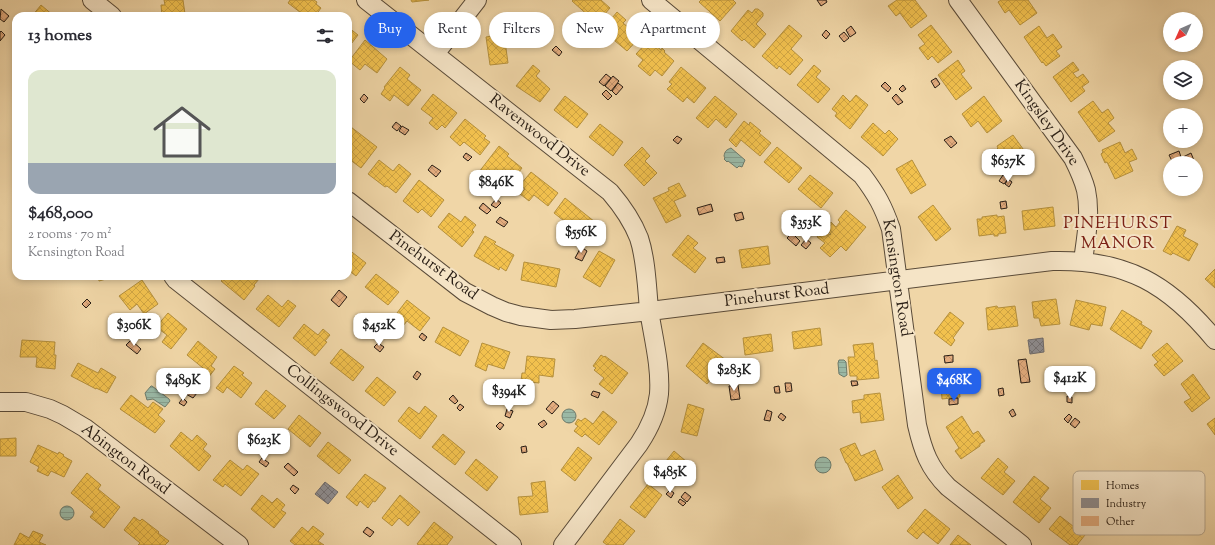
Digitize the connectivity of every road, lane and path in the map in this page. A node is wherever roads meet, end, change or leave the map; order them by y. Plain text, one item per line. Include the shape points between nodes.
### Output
1 (92, 0) edge
2 (366, 0) edge
3 (476, 0) edge
4 (651, 0) edge
5 (958, 0) edge
6 (112, 9) edge
7 (435, 54) junction
8 (352, 204) edge
9 (1083, 261) junction
10 (178, 280) edge
11 (898, 281) junction
12 (650, 311) junction
13 (1215, 340) edge
14 (0, 402) edge
15 (239, 545) edge
16 (512, 545) edge
17 (563, 545) edge
18 (1022, 545) edge

1 - 6 street
2 - 7 street, Ravenwood Drive
3 - 7 street
4 - 11 street, Kensington Road via 862,175 884,208 891,229
5 - 9 street, Kingsley Drive via 1073,158 1086,190 1088,207
7 - 12 street, Ravenwood Drive via 610,192 622,206 632,221 641,244
8 - 12 street, Pinehurst Road via 465,292 506,312 556,320
9 - 11 street, Pinehurst Road via 1052,261
9 - 13 street, Pinehurst Road via 1115,267 1154,283 1184,305
10 - 16 street, Collingswood Drive
11 - 12 street, Pinehurst Road
11 - 18 street, Kensington Road via 917,425 928,462 948,487
12 - 17 street, Ravenwood Drive via 659,378 652,421 639,444
14 - 15 street, Abington Road via 26,402 63,414

